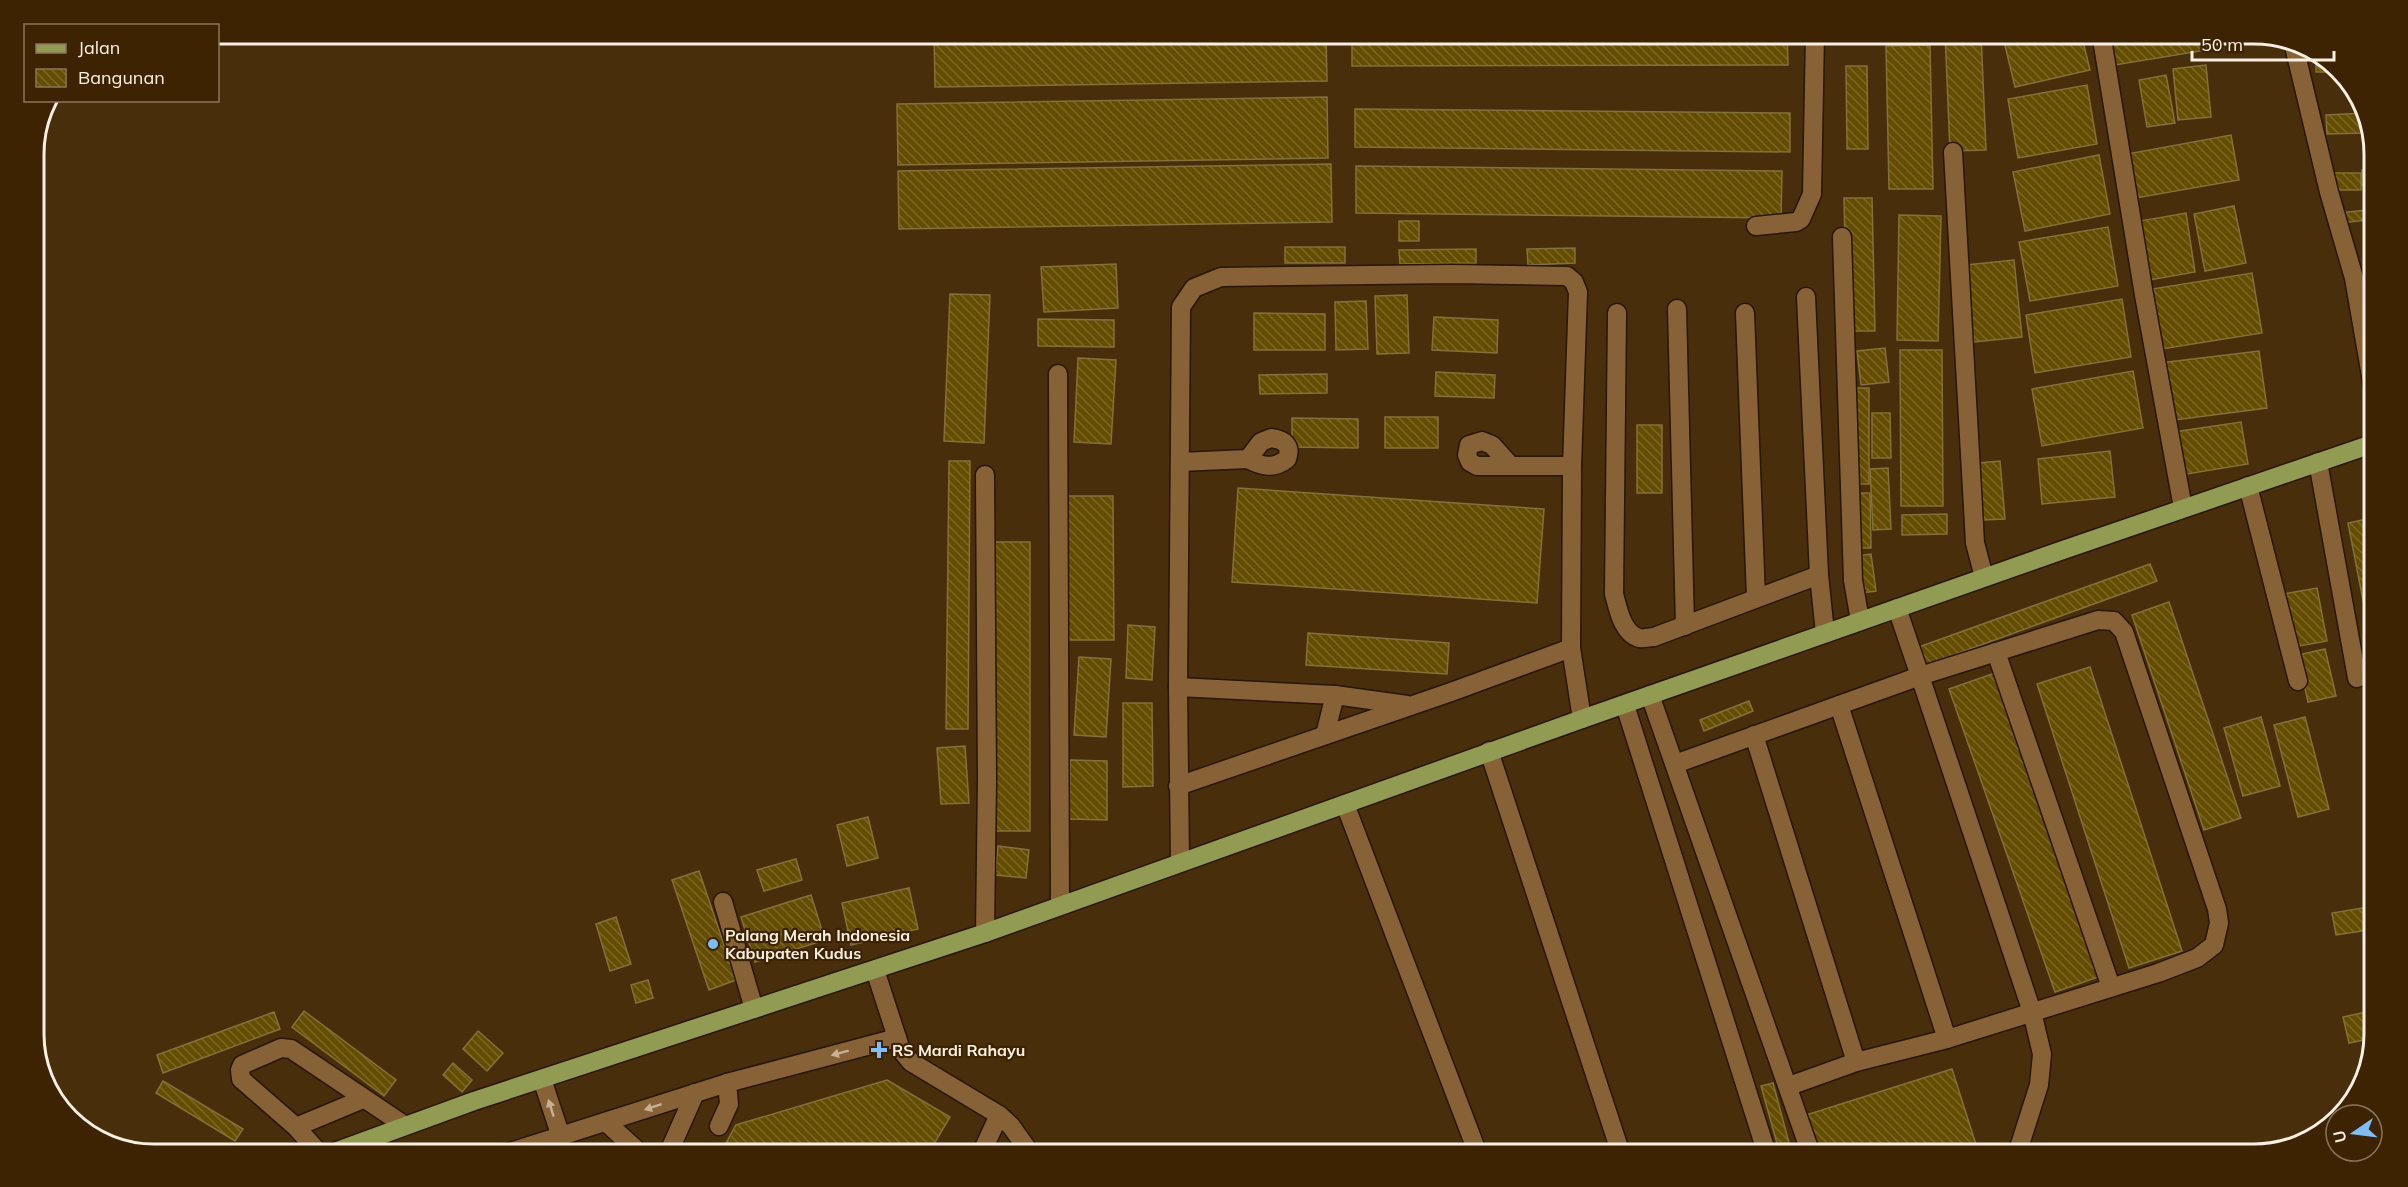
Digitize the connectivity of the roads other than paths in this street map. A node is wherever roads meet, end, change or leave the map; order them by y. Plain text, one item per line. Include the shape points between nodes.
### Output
1 (1815, 44) edge
2 (2103, 44) edge
3 (2295, 51) edge
4 (1953, 152) dead end
5 (1756, 226) dead end
6 (1842, 237) dead end
7 (1806, 297) dead end
8 (1677, 309) dead end
9 (1617, 313) dead end
10 (1745, 313) dead end
11 (2364, 336) edge
12 (1058, 374) dead end
13 (2364, 447) edge
14 (1248, 459) dead end
15 (1180, 462) junction
16 (2318, 462) junction
17 (1510, 465) dead end
18 (1572, 466) junction
19 (985, 475) dead end
20 (2248, 486) junction
21 (2183, 508) junction
22 (1819, 575) junction
23 (1984, 577) junction
24 (1756, 598) junction
25 (1897, 608) junction
26 (1860, 621) junction
27 (1685, 626) junction
28 (1825, 633) junction
29 (1571, 648) junction
30 (1996, 652) junction
31 (1920, 676) junction
32 (2357, 678) dead end
33 (2298, 681) dead end
34 (1178, 687) junction
35 (1335, 695) junction
36 (1650, 695) junction
37 (1412, 705) junction
38 (1624, 705) junction
39 (1839, 705) junction
40 (1582, 718) junction
41 (1325, 735) junction
42 (1755, 735) junction
43 (1489, 751) junction
44 (1675, 764) junction
45 (1178, 786) junction
46 (1345, 804) junction
47 (1180, 862) junction
48 (723, 902) dead end
49 (1060, 904) junction
50 (985, 933) junction
51 (875, 970) junction
52 (2110, 987) junction
53 (754, 1009) junction
54 (2032, 1012) junction
55 (897, 1038) junction
56 (1947, 1039) junction
57 (1857, 1062) junction
58 (543, 1079) junction
59 (727, 1083) junction
60 (1789, 1086) junction
61 (695, 1094) junction
62 (363, 1099) junction
63 (999, 1116) junction
64 (607, 1123) junction
65 (404, 1125) junction
66 (719, 1126) dead end
67 (296, 1127) junction
68 (561, 1137) junction
69 (311, 1144) edge
70 (355, 1144) edge
71 (538, 1144) edge
72 (631, 1144) edge
73 (672, 1144) edge
74 (986, 1144) edge
75 (1024, 1144) edge
76 (1474, 1144) edge
77 (1618, 1144) edge
78 (1764, 1144) edge
79 (1808, 1144) edge
80 (2020, 1144) edge

1 - 5 street via 1812,194 1796,222
2 - 21 street
3 - 11 street via 2328,192 2354,278
4 - 23 street via 1975,543
6 - 26 street via 1853,580
7 - 22 street
8 - 27 street
9 - 27 street via 1614,594 1628,631 1639,638
10 - 24 street
12 - 49 street
13 - 16 main road
14 - 15 street
15 - 18 street via 1181,307 1194,288 1221,277 1452,274 1567,276 1574,282 1578,292
15 - 34 street
16 - 20 main road
16 - 32 street
17 - 18 street
18 - 29 street
19 - 50 street
20 - 21 main road
20 - 33 street
21 - 23 main road
22 - 24 street
22 - 28 street
23 - 25 main road
24 - 27 street
25 - 26 main road
25 - 31 street
26 - 28 main road
28 - 36 main road
29 - 37 street
29 - 40 street
30 - 31 street
30 - 52 street
30 - 52 street via 2098,620 2114,621 2124,632 2219,923 2214,945 2197,958
31 - 39 street
31 - 54 street
34 - 35 street
34 - 45 street
35 - 37 street
35 - 41 street
36 - 38 main road
36 - 44 street
37 - 41 street
38 - 40 main road
38 - 78 street
39 - 42 street
39 - 56 street
40 - 43 main road
41 - 45 street
42 - 44 street
42 - 57 street
43 - 46 main road
43 - 77 street
44 - 60 street
45 - 47 street
46 - 47 main road
46 - 76 street
47 - 49 main road
48 - 53 street
49 - 50 main road
50 - 51 main road
51 - 53 main road
51 - 55 street
52 - 54 street
53 - 58 main road
54 - 56 street
54 - 80 street via 2042,1054 2039,1085
55 -> 59 street
55 - 63 street via 911,1062
56 - 57 street
57 - 60 street
58 - 65 main road
68 -> 58 street
59 - 61 street
59 - 66 street via 729,1104
60 - 79 street
61 -> 64 street
61 - 73 street
62 - 65 street
62 - 67 street
62 - 67 street via 291,1049 281,1048 242,1065 242,1079
63 - 74 street
63 - 75 street
64 - 68 street
64 - 72 street
65 - 70 main road
67 - 69 street
68 - 71 street

